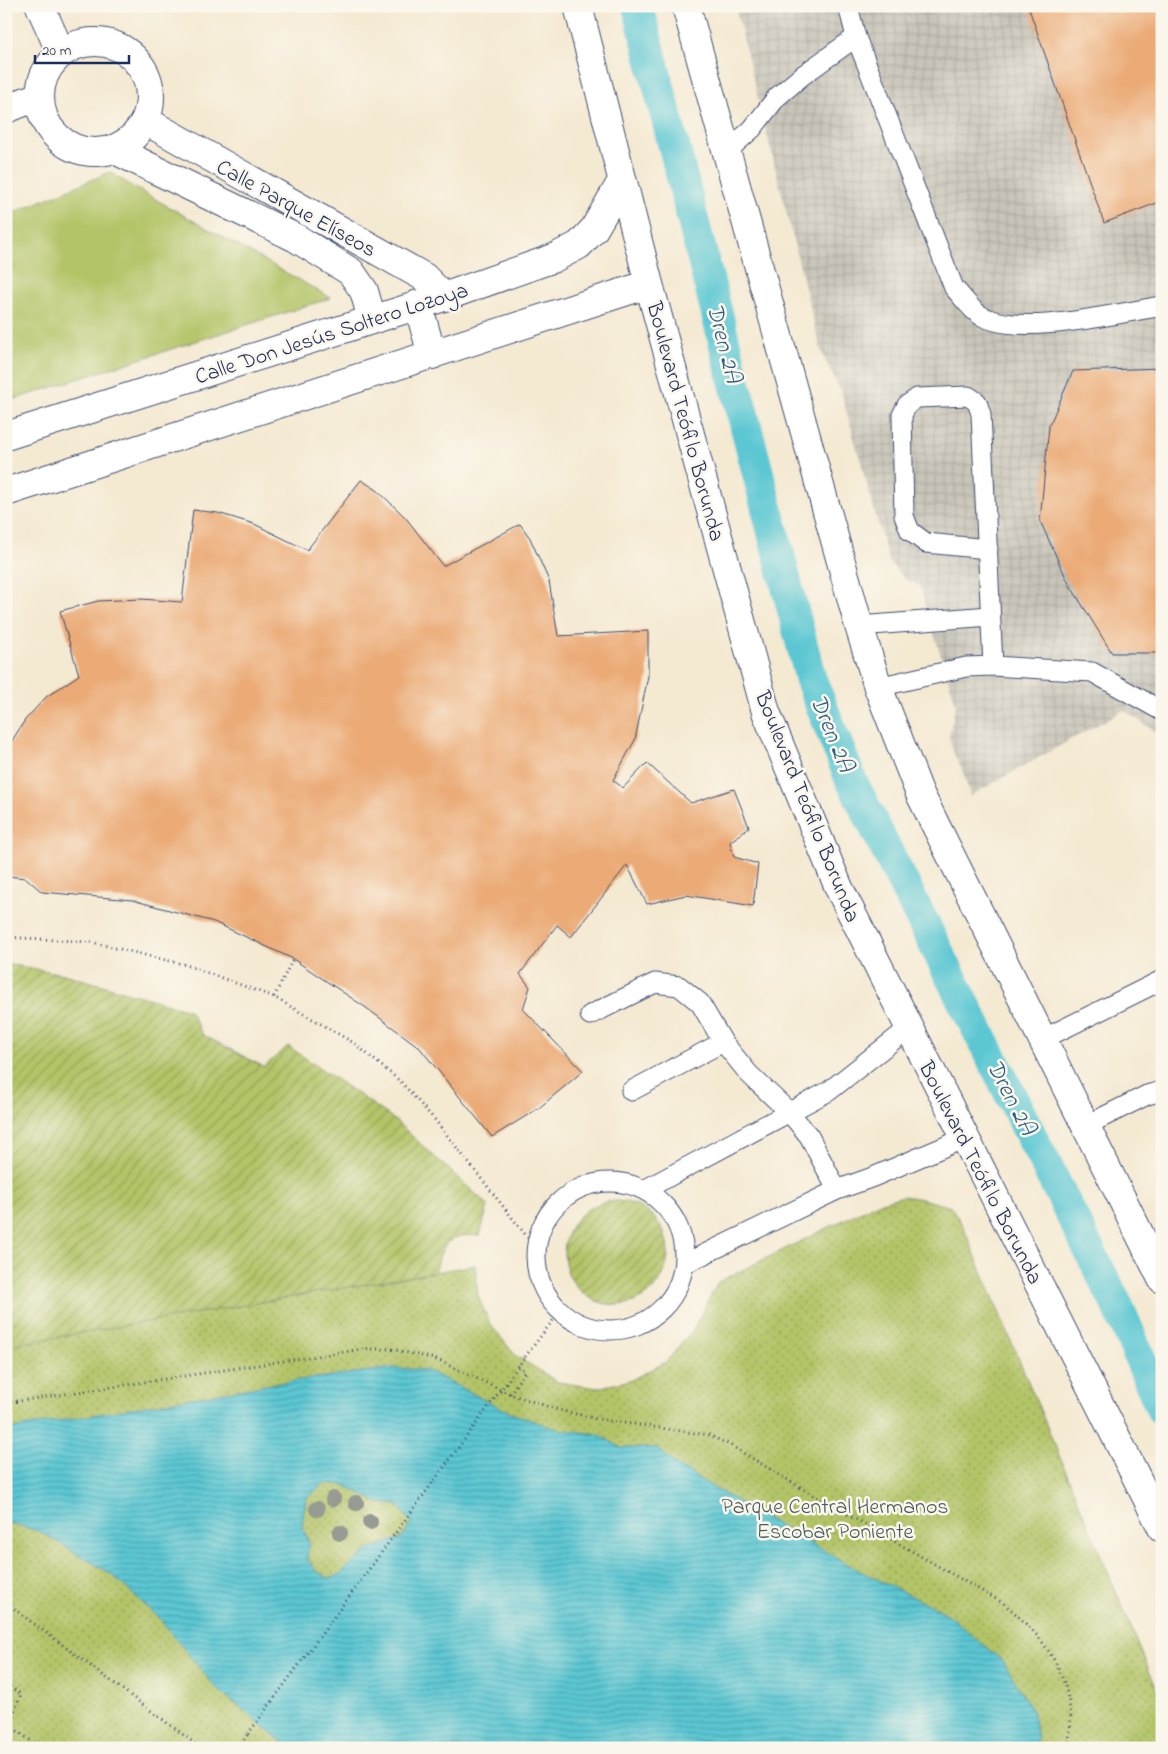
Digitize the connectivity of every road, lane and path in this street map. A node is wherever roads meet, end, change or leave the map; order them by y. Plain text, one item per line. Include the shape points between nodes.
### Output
1 (40, 6) edge
2 (578, 6) edge
3 (686, 6) edge
4 (848, 6) edge
5 (856, 37) junction
6 (61, 53) junction
7 (39, 96) junction
8 (6, 109) edge
9 (146, 121) junction
10 (115, 150) junction
11 (725, 153) junction
12 (622, 181) junction
13 (310, 214) junction
14 (296, 238) junction
15 (649, 284) junction
16 (444, 297) junction
17 (418, 304) junction
18 (1162, 306) edge
19 (372, 319) junction
20 (432, 355) junction
21 (6, 436) edge
22 (6, 492) edge
23 (988, 548) junction
24 (990, 616) junction
25 (859, 626) junction
26 (993, 666) junction
27 (878, 687) junction
28 (1162, 711) edge
29 (6, 937) edge
30 (293, 959) dead end
31 (1162, 980) edge
32 (274, 997) junction
33 (590, 1015) dead end
34 (909, 1028) junction
35 (1041, 1040) junction
36 (723, 1042) junction
37 (630, 1091) dead end
38 (1162, 1091) edge
39 (789, 1112) junction
40 (1085, 1126) junction
41 (964, 1138) junction
42 (644, 1190) junction
43 (837, 1190) junction
44 (536, 1248) junction
45 (684, 1264) junction
46 (1162, 1279) edge
47 (560, 1311) junction
48 (518, 1366) junction
49 (510, 1394) junction
50 (6, 1403) edge
51 (1162, 1528) edge
52 (6, 1603) edge
53 (6, 1684) edge
54 (10, 1725) junction
55 (6, 1729) edge
56 (41, 1748) edge
57 (201, 1748) edge
58 (238, 1748) edge
59 (1068, 1748) edge

1 - 6 main road
2 - 12 main road, Boulevard Teófilo Borunda
3 - 11 main road
4 - 5 lane
5 - 11 lane via 777,97 752,129
5 - 18 lane via 954,288 979,315 1003,324 1042,324
6 - 7 main road via 45,72
6 - 9 main road via 78,44 96,42 114,45 130,54 142,68 149,85
7 - 8 main road
7 - 10 main road via 42,114 50,130 63,144 80,151 98,153
9 - 10 main road via 128,143
9 - 13 main road, Calle Parque Elíseos
10 - 14 main road, Calle Parque Elíseos
11 - 25 main road
12 - 15 main road, Boulevard Teófilo Borunda
12 - 16 main road, Calle Don Jesús Soltero Lozoya via 594,230 579,245 554,258
13 - 14 main road
13 - 16 main road, Calle Parque Elíseos via 424,277
14 - 19 main road, Calle Parque Elíseos via 351,272 364,291
15 - 20 main road
15 - 34 main road, Boulevard Teófilo Borunda via 766,712 839,888
16 - 17 main road, Calle Don Jesús Soltero Lozoya
17 - 19 main road, Calle Don Jesús Soltero Lozoya
17 - 20 main road
19 - 21 main road, Calle Don Jesús Soltero Lozoya
20 - 22 main road
23 - 23 lane via 926,543 910,531 904,516 902,415 907,404 917,398 968,396 977,402 981,414
23 - 24 lane
24 - 25 lane
24 - 26 lane
25 - 27 main road
26 - 27 lane via 966,667
26 - 28 lane via 1092,672
27 - 35 main road via 920,794
29 - 32 path via 91,942 186,964
30 - 32 path
31 - 35 lane
32 - 44 path via 354,1043 401,1082
33 - 36 lane via 654,983 679,986 700,1003
34 - 39 lane via 829,1091
34 - 41 main road, Boulevard Teófilo Borunda
35 - 40 main road
36 - 37 lane
36 - 39 lane via 749,1074
38 - 40 lane via 1147,1094
39 - 42 lane
39 - 43 lane via 809,1136
40 - 46 main road
41 - 43 lane
41 - 51 main road, Boulevard Teófilo Borunda
42 - 44 lane via 621,1182 597,1182 574,1190 555,1205 542,1225
42 - 45 lane via 662,1203 676,1221 683,1242
43 - 45 lane
44 - 47 lane via 537,1272 546,1294
45 - 47 lane via 678,1286 666,1306 648,1320 627,1329 604,1330 581,1325
47 - 48 path, bridge
48 - 49 path via 525,1370
48 - 58 path, bridge
49 - 50 path via 435,1359 391,1349 363,1350
49 - 59 path via 598,1419 716,1438 1003,1603 1046,1643 1060,1670 1070,1709
52 - 57 path
53 - 54 path via 21,1694
54 - 55 path
54 - 56 path

